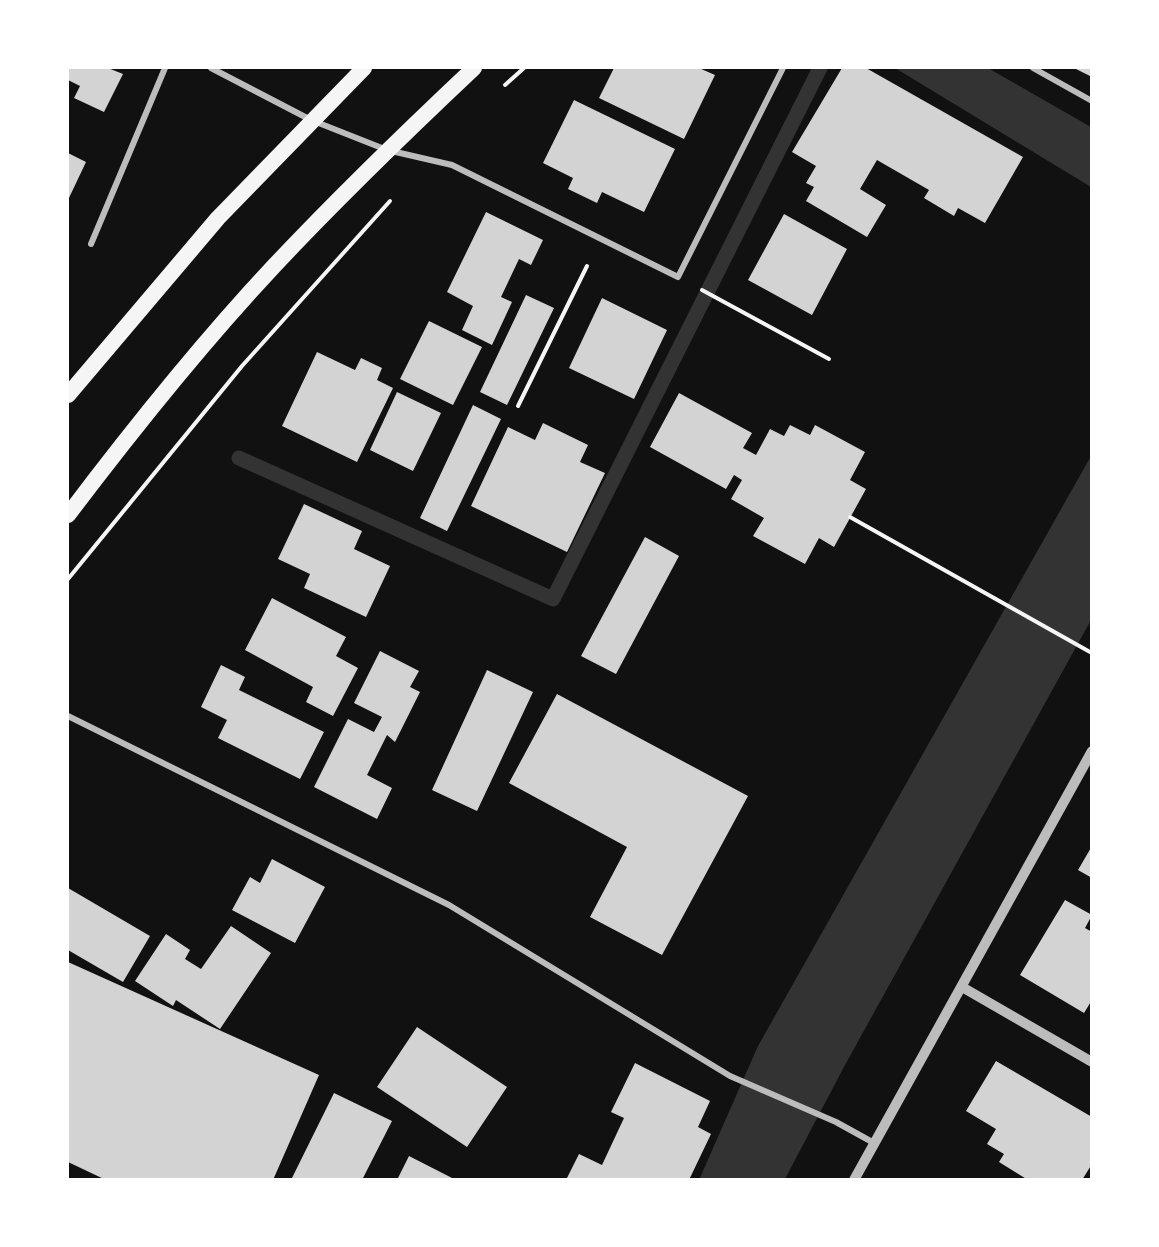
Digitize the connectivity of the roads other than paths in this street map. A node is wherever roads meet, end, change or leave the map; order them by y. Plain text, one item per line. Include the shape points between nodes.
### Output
1 (165, 68) edge
2 (211, 68) edge
3 (364, 68) edge
4 (474, 68) edge
5 (783, 68) edge
6 (1033, 68) edge
7 (1092, 101) edge
8 (311, 120) junction
9 (387, 150) junction
10 (91, 244) dead end
11 (68, 395) edge
12 (68, 515) edge
13 (68, 716) edge
14 (1092, 751) edge
15 (962, 987) junction
16 (1092, 1062) edge
17 (874, 1143) junction
18 (854, 1179) edge

1 - 10 street
2 - 8 street
3 - 8 highway
4 - 9 highway
5 - 9 street via 678,277 452,165
6 - 7 street
8 - 9 street
8 - 11 highway via 218,218
9 - 12 highway via 273,267 136,425
13 - 17 street via 449,905 730,1076
14 - 15 street
15 - 16 street
15 - 17 street
17 - 18 street

